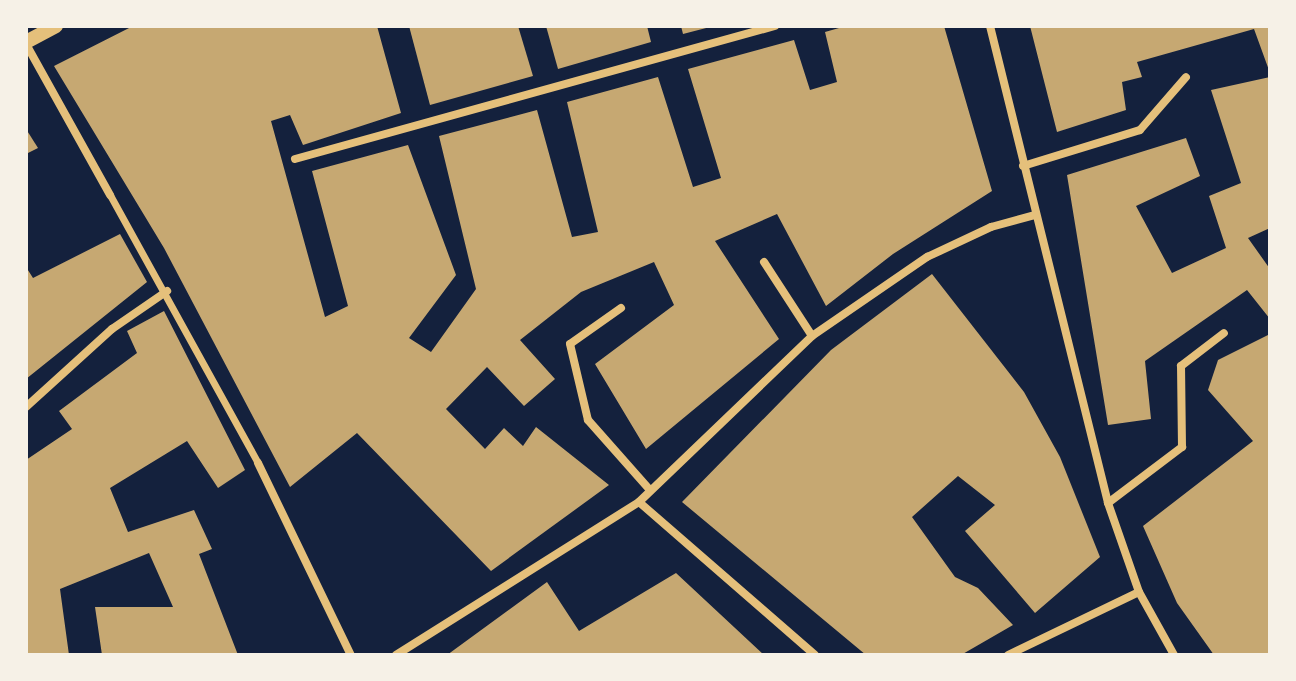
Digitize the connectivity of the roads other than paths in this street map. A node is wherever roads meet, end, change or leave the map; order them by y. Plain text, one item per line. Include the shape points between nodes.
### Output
1 (775, 26) edge
2 (990, 26) edge
3 (50, 28) edge
4 (26, 43) edge
5 (1186, 77) dead end
6 (295, 159) dead end
7 (1023, 166) junction
8 (110, 195) joint
9 (1035, 215) junction
10 (764, 262) dead end
11 (167, 291) junction
12 (621, 308) dead end
13 (1224, 333) dead end
14 (812, 336) junction
15 (26, 407) edge
16 (258, 463) joint
17 (650, 490) junction
18 (639, 502) junction
19 (1108, 503) junction
20 (1139, 592) junction
21 (351, 655) edge
22 (396, 655) edge
23 (815, 655) edge
24 (1008, 655) edge
25 (1174, 655) edge

1 - 6 street
2 - 7 street
3 - 4 street
4 - 8 street
5 - 7 street via 1140,130
7 - 9 street
8 - 11 street
9 - 14 street via 991,227 927,257
9 - 19 street
10 - 14 street
11 - 15 street via 112,329
11 - 16 street
12 - 17 street via 570,344 588,420
13 - 19 street via 1181,366 1182,447
14 - 17 street
16 - 21 street
17 - 18 street
18 - 22 street
18 - 23 street
19 - 20 street
20 - 24 street
20 - 25 street

